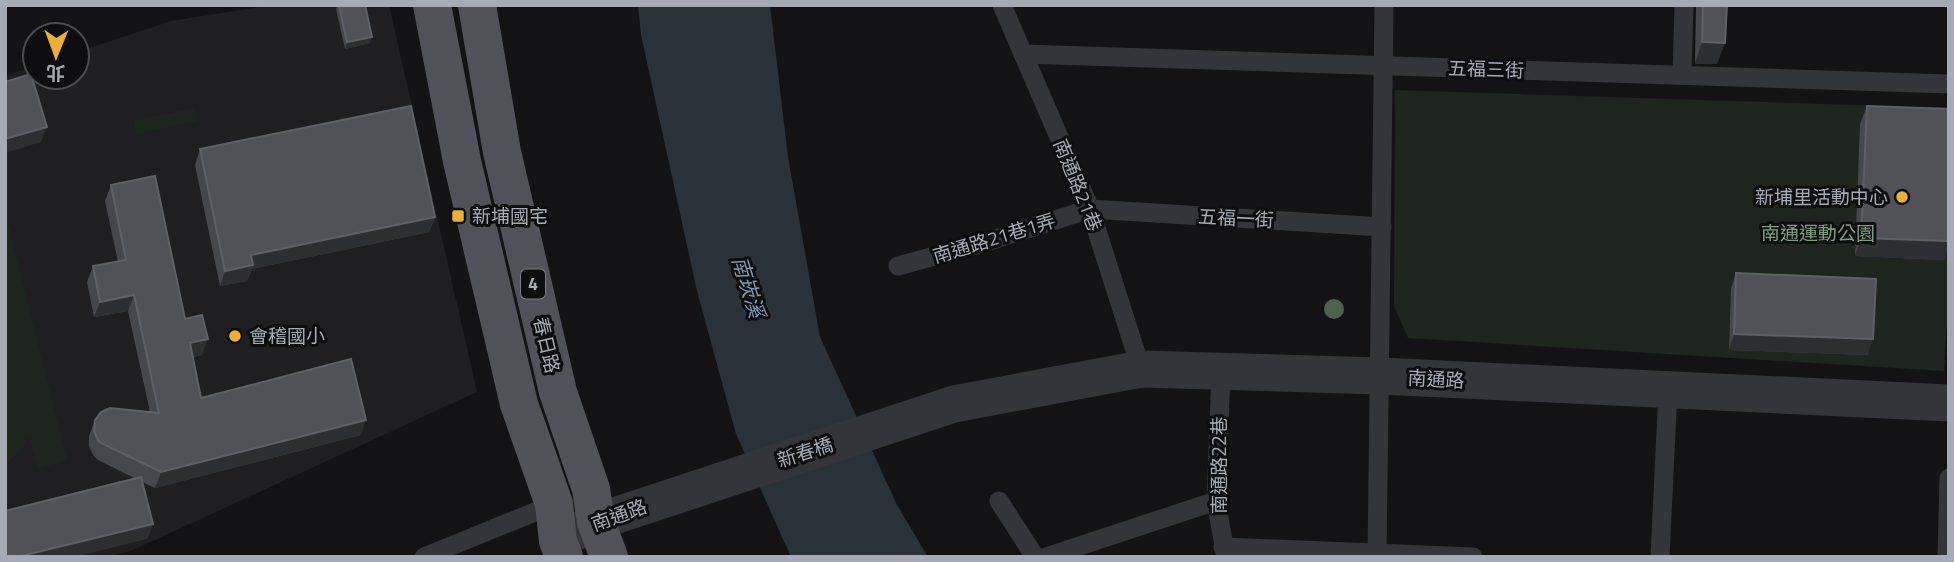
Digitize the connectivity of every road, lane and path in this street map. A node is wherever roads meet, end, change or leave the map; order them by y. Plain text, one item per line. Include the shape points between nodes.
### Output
1 (432, 5) edge
2 (477, 5) edge
3 (1002, 5) edge
4 (1384, 5) edge
5 (1684, 5) edge
6 (1023, 54) junction
7 (1384, 66) junction
8 (1682, 75) junction
9 (1949, 84) edge
10 (1090, 209) junction
11 (1382, 227) junction
12 (898, 266) dead end
13 (1141, 369) junction
14 (1221, 372) junction
15 (1380, 376) junction
16 (1668, 390) junction
17 (1949, 403) edge
18 (927, 412) joint
19 (1949, 478) edge
20 (682, 492) joint
21 (999, 501) dead end
22 (1216, 501) junction
23 (554, 504) junction
24 (593, 505) junction
25 (561, 549) edge
26 (1225, 552) edge
27 (1378, 555) edge
28 (424, 557) edge
29 (610, 557) edge
30 (1035, 557) edge
31 (1046, 557) edge
32 (1473, 557) edge
33 (1660, 557) edge
34 (1947, 557) edge

1 - 23 main road, 4 via 462,161 519,404
2 - 24 main road, 春日路 / 4 via 502,152 558,393
3 - 6 lane, 南通路21巷
4 - 7 lane
5 - 8 lane
6 - 7 lane, 五福三街
6 - 10 lane, 南通路21巷
7 - 8 lane, 五福三街
7 - 11 lane
8 - 9 lane, 五福三街
10 - 11 lane, 五福一街
10 - 12 lane, 南通路21巷1弄
10 - 13 lane, 南通路21巷
11 - 15 lane
13 - 14 street, 南通路
13 - 18 street, 南通路
14 - 15 street, 南通路
14 - 22 lane, 南通路22巷
15 - 16 street, 南通路
15 - 27 lane
16 - 17 street, 南通路
16 - 33 lane
18 - 20 street, 新春橋
19 - 34 lane
20 - 24 street, 南通路
21 - 30 lane
22 - 26 lane, 南通路22巷
22 - 31 lane
23 - 24 lane
23 - 25 main road, 4
23 - 28 lane
24 - 25 street, 南通路
24 - 29 main road, 春日路 / 4
26 - 27 lane
27 - 32 lane

